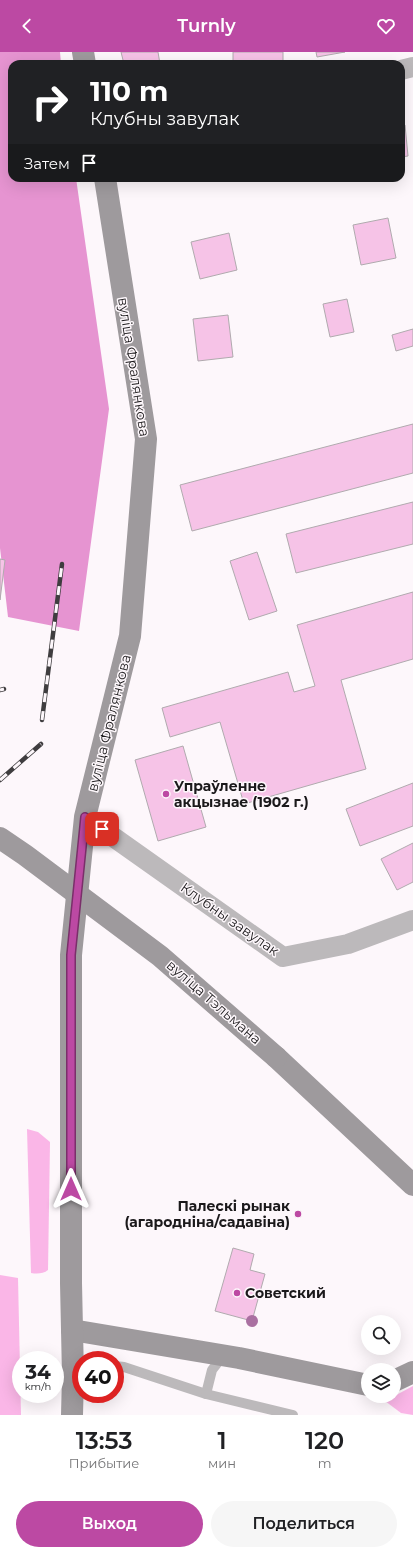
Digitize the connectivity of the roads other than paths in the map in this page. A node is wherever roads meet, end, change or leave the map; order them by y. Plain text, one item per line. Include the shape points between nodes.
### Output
1 (106, 182) edge
2 (85, 817) junction
3 (0, 838) edge
4 (413, 920) edge
5 (413, 1185) edge
6 (72, 1330) junction
7 (74, 1351) edge
8 (239, 1358) junction
9 (124, 1367) edge
10 (413, 1372) edge
11 (401, 1378) edge
12 (361, 1384) edge
13 (206, 1394) junction
14 (73, 1403) edge
15 (72, 1415) edge
16 (293, 1415) edge

1 - 2 street, вуліца Фралянкова via 146,439 130,636
2 - 4 street, Клубны завулак via 283,957 348,944
2 - 6 street, вуліца Фралянкова via 71,955
3 - 5 street, вуліца Тэльмана, bridge via 160,956 276,1057
6 - 7 street, вуліца Фралянкова
6 - 8 street
8 - 12 street
8 - 13 lane via 219,1361 212,1370
9 - 13 lane
10 - 11 street
13 - 16 lane
14 - 15 street, вуліца Фралянкова

